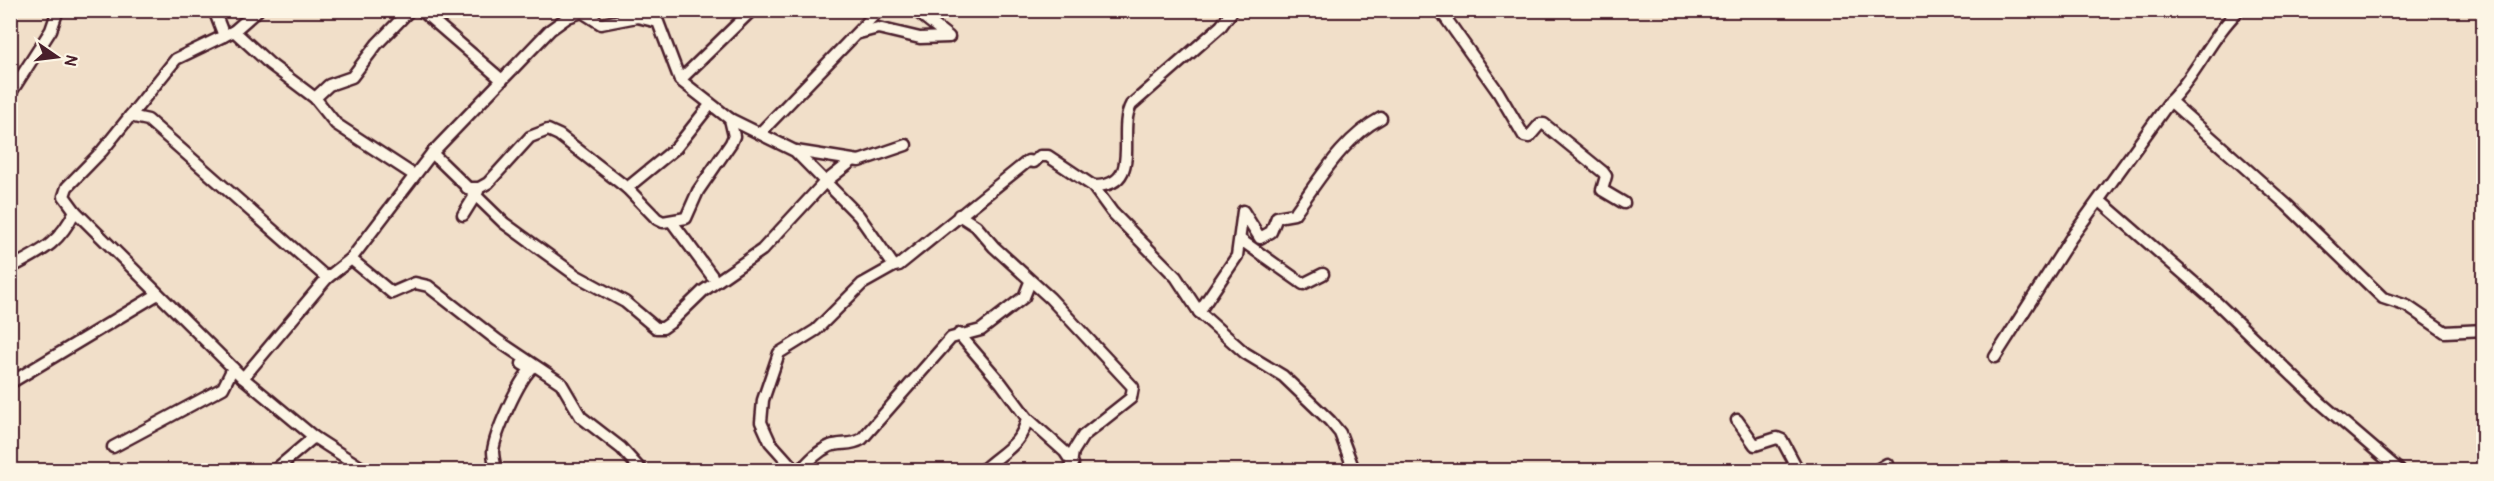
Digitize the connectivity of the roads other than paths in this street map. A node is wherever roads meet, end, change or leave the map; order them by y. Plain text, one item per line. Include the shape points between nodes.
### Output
1 (58, 10) edge
2 (214, 10) edge
3 (258, 10) edge
4 (410, 10) edge
5 (421, 10) edge
6 (752, 10) edge
7 (879, 10) edge
8 (915, 10) edge
9 (1233, 10) edge
10 (1440, 10) edge
11 (1453, 10) edge
12 (2239, 10) edge
13 (583, 11) edge
14 (566, 14) edge
15 (229, 33) junction
16 (858, 33) junction
17 (502, 80) junction
18 (680, 80) junction
19 (10, 94) edge
20 (315, 98) junction
21 (2170, 101) junction
22 (710, 105) junction
23 (130, 116) junction
24 (1381, 118) dead end
25 (730, 119) junction
26 (761, 132) junction
27 (906, 145) dead end
28 (795, 151) junction
29 (432, 153) junction
30 (852, 160) junction
31 (414, 175) junction
32 (824, 183) junction
33 (1093, 186) junction
34 (627, 188) junction
35 (477, 192) junction
36 (2099, 200) junction
37 (1624, 203) dead end
38 (75, 211) junction
39 (464, 214) dead end
40 (959, 215) junction
41 (672, 222) junction
42 (1241, 240) junction
43 (351, 259) junction
44 (894, 266) junction
45 (10, 268) edge
46 (1323, 274) dead end
47 (712, 276) dead end
48 (327, 278) junction
49 (1030, 282) junction
50 (158, 294) junction
51 (1199, 312) junction
52 (2484, 330) edge
53 (959, 334) junction
54 (497, 340) junction
55 (1995, 357) dead end
56 (233, 368) junction
57 (243, 378) junction
58 (10, 382) edge
59 (1027, 418) junction
60 (1737, 420) dead end
61 (314, 436) junction
62 (113, 447) dead end
63 (1887, 464) dead end
64 (1073, 467) edge
65 (275, 471) edge
66 (365, 471) edge
67 (496, 471) edge
68 (641, 471) edge
69 (795, 471) edge
70 (801, 471) edge
71 (983, 471) edge
72 (1354, 471) edge
73 (1798, 471) edge
74 (1876, 471) edge
75 (2399, 471) edge

1 - 19 street via 51,30
2 - 15 street
3 - 15 street
4 - 20 street via 352,77 329,85
5 - 17 street
6 - 18 street
7 - 16 street
8 - 16 street via 949,37 920,38 878,28
9 - 33 street via 1221,26 1131,105 1126,114 1128,145 1124,169 1107,187
10 - 11 street via 1447,14
10 - 37 street via 1524,136 1529,137 1544,124 1603,172 1606,176 1602,190
12 - 21 street
13 - 14 street
13 - 18 street via 601,24 637,17 658,22
14 - 17 street
15 - 20 street
15 - 23 street via 176,59
16 - 26 street
17 - 29 street
18 - 22 street
20 - 31 street via 336,124
21 - 36 street
21 - 52 street via 2287,205 2383,298 2406,306 2445,332
22 - 25 street
22 - 34 street via 676,148
23 - 38 street via 67,187 64,196
23 - 48 street via 148,120
24 - 42 street via 1345,145 1293,214 1277,217 1271,232 1260,238 1243,211
25 - 26 street
25 - 41 street via 734,136 731,143 698,191 687,218
26 - 28 street
27 - 30 street
28 - 30 street
28 - 32 street
29 - 31 street
29 - 35 street via 467,188
30 - 32 street
31 - 43 street
32 - 35 street via 770,243 703,291 663,328 656,328 625,302 577,276 504,224
32 - 44 street via 859,216
33 - 40 street via 1048,156 1040,156 1034,162 1028,161
33 - 51 street via 1112,212 1170,270
34 - 35 street via 548,130 530,137
34 - 41 street via 657,219
35 - 39 street
36 - 55 street
36 - 75 street
38 - 45 street via 65,232 43,251
38 - 50 street
40 - 44 street
40 - 49 street via 976,226
41 - 47 street
42 - 46 street via 1303,284
42 - 51 street via 1230,268
43 - 48 street
43 - 54 street via 392,294 415,283 428,286
44 - 69 street via 862,284 816,330 779,353 763,400 761,422 770,442
48 - 57 street
49 - 53 street via 1024,297 981,330
49 - 64 street via 1050,297 1133,387 1131,398 1076,445
50 - 56 street
50 - 58 street
51 - 72 street via 1245,353 1283,376 1330,421 1340,433
53 - 59 street
53 - 70 street via 951,338 862,439 818,452
54 - 67 street via 504,354 531,369 521,379 498,435 493,450
54 - 68 street via 561,383 581,417 621,448
56 - 57 street
56 - 62 street via 223,388
57 - 61 street
59 - 64 street
59 - 71 street via 1020,440
60 - 73 street via 1755,445 1782,440
61 - 65 street
61 - 66 street
63 - 74 street

